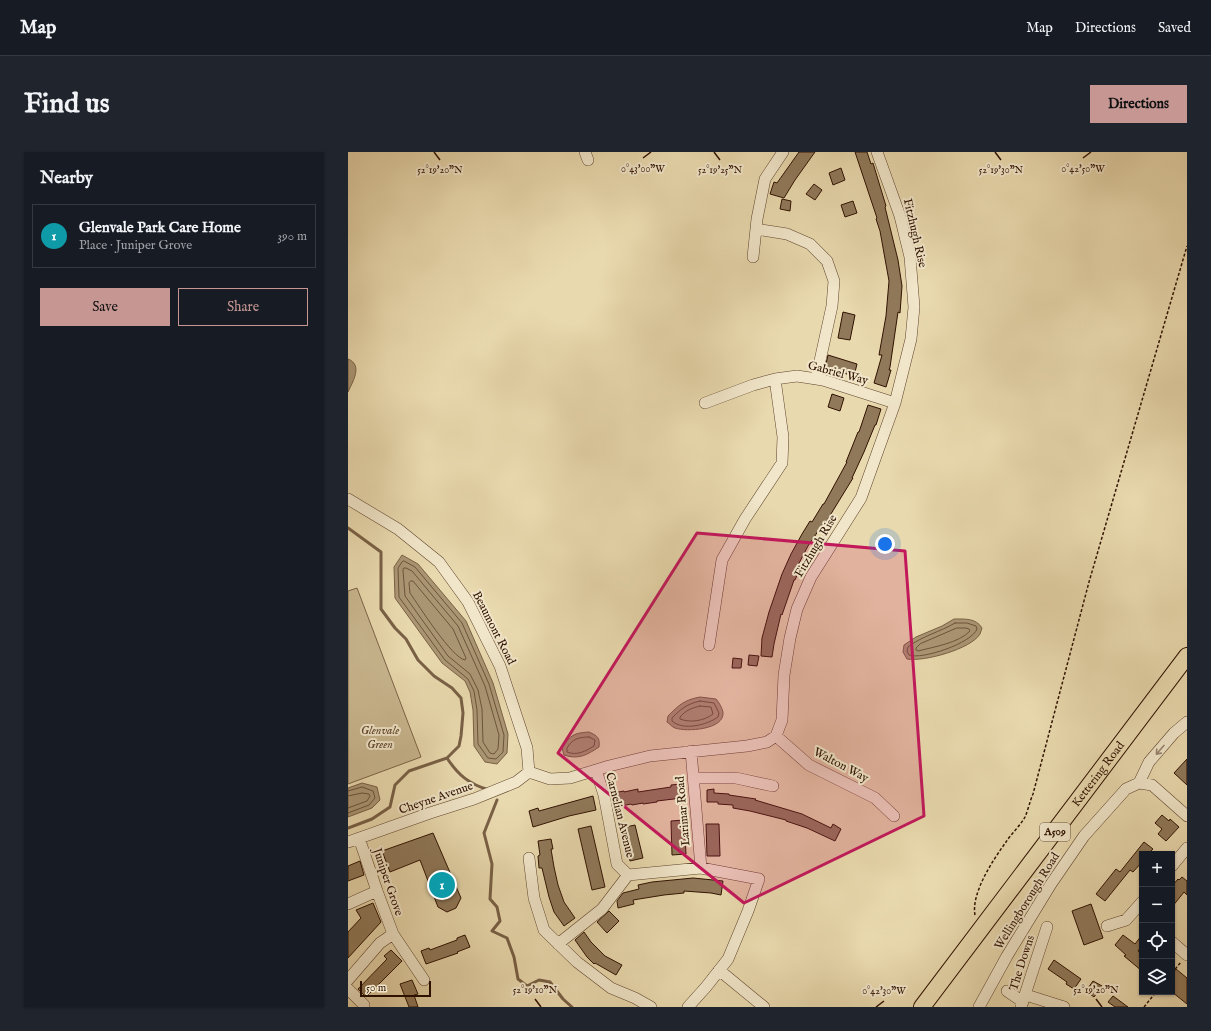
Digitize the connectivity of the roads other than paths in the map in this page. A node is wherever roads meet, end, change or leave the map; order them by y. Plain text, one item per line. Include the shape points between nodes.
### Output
1 (783, 152) edge
2 (877, 152) edge
3 (756, 229) junction
4 (753, 258) dead end
5 (775, 378) junction
6 (816, 379) junction
7 (705, 403) dead end
8 (896, 403) junction
9 (348, 500) edge
10 (709, 646) dead end
11 (1187, 656) edge
12 (1187, 722) edge
13 (776, 736) junction
14 (691, 751) junction
15 (596, 770) junction
16 (529, 772) junction
17 (693, 778) junction
18 (1139, 783) junction
19 (773, 786) dead end
20 (894, 816) dead end
21 (1187, 816) edge
22 (360, 838) junction
23 (348, 842) edge
24 (1187, 848) edge
25 (529, 858) dead end
26 (1175, 862) edge
27 (701, 868) junction
28 (628, 875) junction
29 (377, 891) junction
30 (348, 904) edge
31 (1139, 910) edge
32 (1107, 926) dead end
33 (1047, 927) dead end
34 (393, 934) junction
35 (558, 944) junction
36 (1175, 945) edge
37 (1187, 955) edge
38 (719, 970) junction
39 (348, 980) edge
40 (424, 980) dead end
41 (348, 989) edge
42 (1007, 991) dead end
43 (1023, 1002) edge
44 (364, 1007) edge
45 (651, 1007) edge
46 (688, 1007) edge
47 (764, 1007) edge
48 (922, 1007) edge
49 (979, 1007) edge
50 (1064, 1007) edge

1 - 3 street via 765,179
2 - 8 street, Fitzhugh Rise via 900,216 910,257 914,307 911,339
3 - 4 street
3 - 6 street via 787,234 810,244 827,261 834,282 832,306
5 - 6 street, Gabriel Way via 797,376
5 - 7 street, Gabriel Way
5 - 10 street via 783,437 782,463 745,519 722,560
6 - 8 street, Gabriel Way
8 - 13 street, Fitzhugh Rise via 861,498 811,577 797,609 784,675 782,720
9 - 16 street, Beaumont Road via 398,529 439,562 468,602 500,666 527,748
11 - 48 highway, Kettering Road / A509
12 -> 18 street via 1149,762
13 - 14 street via 767,742 747,746
13 - 20 street, Walton Way via 809,765 875,798
14 - 15 street via 650,756
14 - 17 street, Larimar Road
15 - 16 street via 570,778 550,779
15 - 28 street, Carnelian Avenue via 604,795 618,864
16 - 22 street, Cheyne Avenue via 516,782 497,790
17 - 19 street via 736,778
17 - 27 street, Larimar Road
18 - 21 street via 1152,785
18 - 49 street, Wellingborough Road via 1126,789 1084,836 1043,896
22 - 23 street, Cheyne Avenue
22 - 29 street, Juniper Grove
24 - 26 street
25 - 35 street via 534,898 544,930
27 - 28 street, Carnelian Avenue
27 - 38 street, Carnelian Avenue via 759,879 728,959
28 - 35 street via 602,909
29 - 30 street
29 - 34 street, Juniper Grove
31 - 32 street via 1126,920
33 - 43 street, The Downs
34 - 39 street, Juniper Grove via 380,943
34 - 40 street, Juniper Grove
35 - 45 street via 611,988
36 - 37 street
38 - 46 street
38 - 47 street
41 - 44 street
42 - 43 street
43 - 50 street

